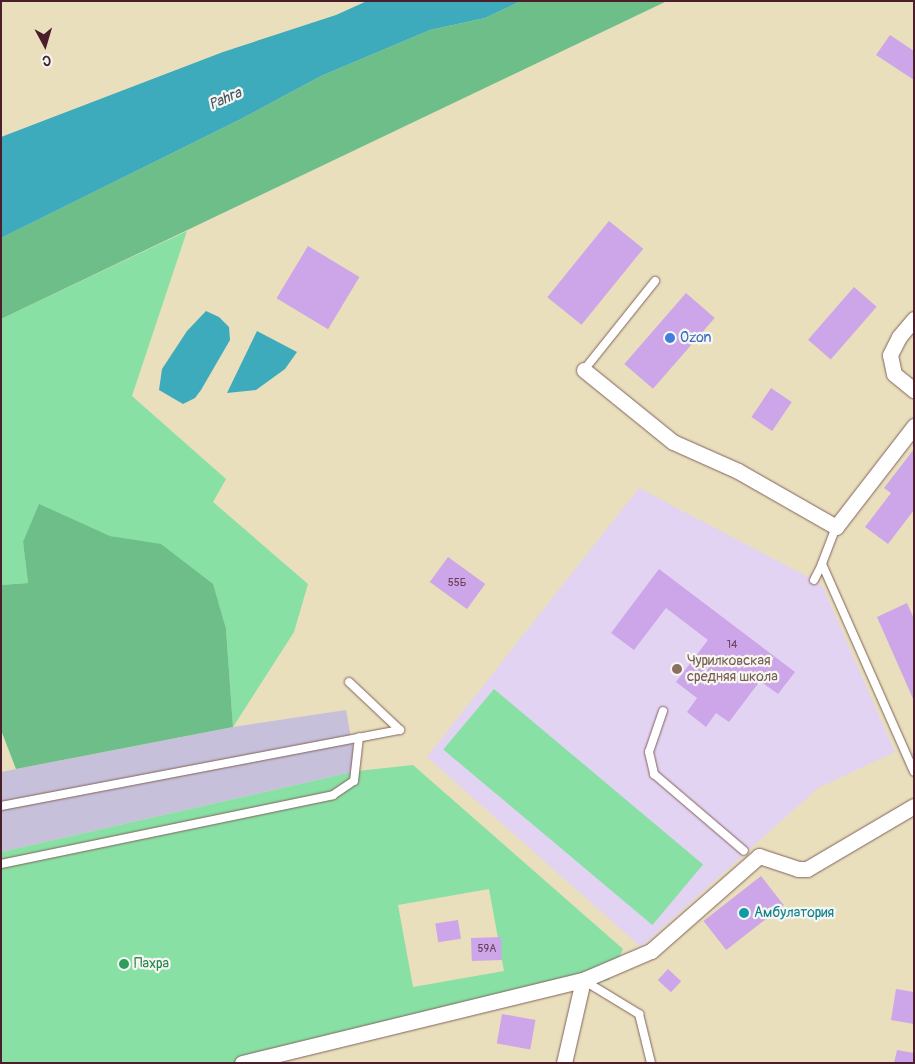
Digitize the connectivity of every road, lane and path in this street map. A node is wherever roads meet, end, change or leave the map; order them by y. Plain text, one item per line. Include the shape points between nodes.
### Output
1 (655, 281) dead end
2 (914, 319) edge
3 (584, 370) joint
4 (914, 390) edge
5 (914, 426) edge
6 (836, 527) junction
7 (822, 564) junction
8 (814, 580) dead end
9 (349, 682) dead end
10 (663, 712) dead end
11 (359, 737) junction
12 (914, 772) edge
13 (1, 806) edge
14 (914, 806) edge
15 (744, 851) dead end
16 (1, 864) edge
17 (583, 980) junction
18 (264, 1060) edge
19 (242, 1063) edge
20 (564, 1063) edge
21 (651, 1063) edge

1 - 3 lane
2 - 4 street via 890,355 894,374
3 - 6 street via 673,442 738,471
5 - 6 street
6 - 7 lane
7 - 8 lane
7 - 12 lane
9 - 11 lane via 400,730
10 - 15 lane via 649,752 654,774
11 - 13 lane
11 - 16 lane via 354,780 333,795
14 - 17 street via 806,869 759,856 651,951
17 - 18 street
17 - 20 street
17 - 21 lane via 639,1014
18 - 19 street

